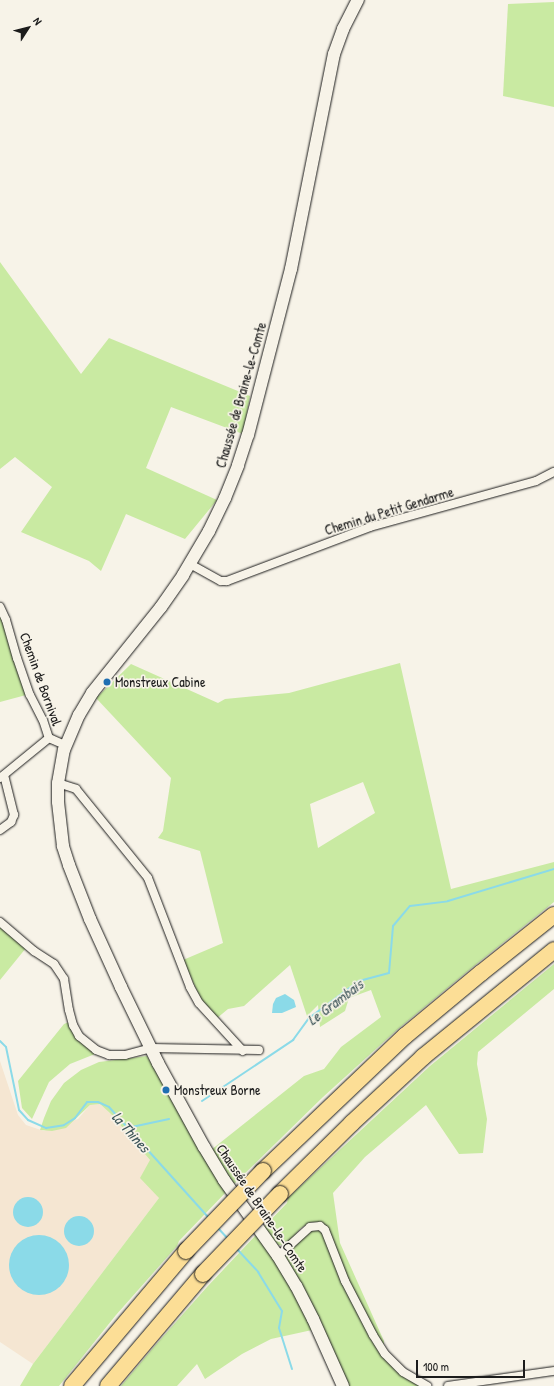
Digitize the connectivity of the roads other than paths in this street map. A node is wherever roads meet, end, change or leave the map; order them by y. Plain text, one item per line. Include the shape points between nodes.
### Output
1 (358, 0) edge
2 (554, 472) edge
3 (190, 564) junction
4 (0, 607) edge
5 (49, 738) junction
6 (65, 745) junction
7 (2, 776) edge
8 (58, 783) junction
9 (0, 830) edge
10 (554, 915) edge
11 (0, 922) edge
12 (554, 950) edge
13 (151, 1048) junction
14 (259, 1050) dead end
15 (243, 1051) junction
16 (278, 1256) junction
17 (554, 1371) edge
18 (72, 1386) edge
19 (108, 1386) edge
20 (343, 1386) edge
21 (427, 1386) edge
22 (448, 1386) edge

1 - 3 main road, Chaussée de Braine-le-Comte via 334,54 291,269 248,435 225,498
2 - 3 street, Chemin du Petit Gendarme via 536,481 370,528 227,581
3 - 6 main road, Chaussée de Braine-le-Comte via 161,607 92,693 78,714
4 - 5 street, Chemin de Bornival via 30,695
5 - 6 street
5 - 7 street
6 - 8 main road, Chaussée de Braine-le-Comte
7 - 9 street via 14,816 11,822
8 - 13 main road, Chaussée de Braine-le-Comte via 59,822 71,871 90,919
8 - 15 street via 76,789 148,878 190,987 200,1003
10 - 18 highway, bridge via 405,1036 263,1172 186,1251
11 - 13 street via 34,951 54,964 64,978 69,1010 79,1036 96,1050 109,1055 125,1055
12 - 19 highway, bridge via 423,1057 352,1123 203,1274
13 - 15 street
13 - 16 main road, Chaussée de Braine-le-Comte via 224,1180
14 - 15 street
16 - 20 main road, Chaussée de Braine-le-Comte via 314,1318
16 - 21 street via 310,1227 320,1226 325,1230 345,1281 381,1347 403,1372
17 - 22 street

